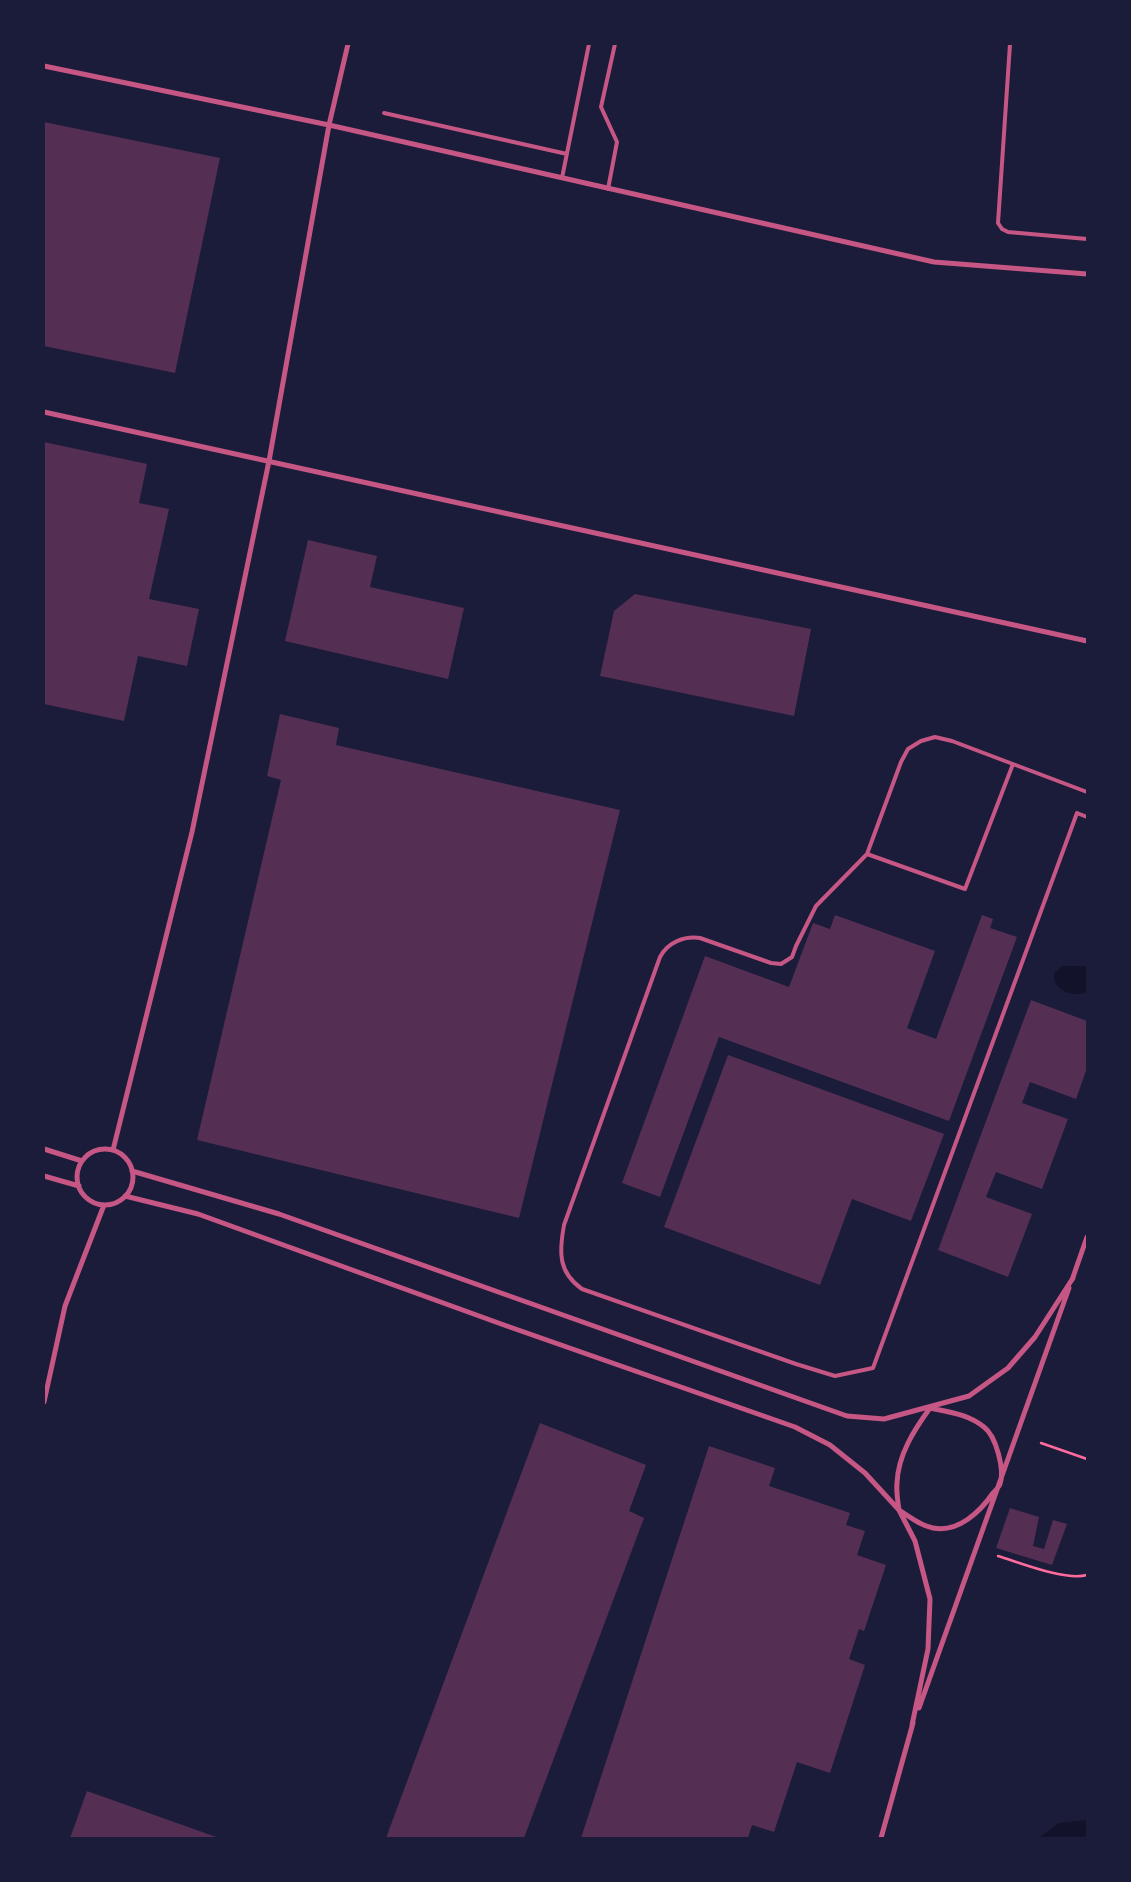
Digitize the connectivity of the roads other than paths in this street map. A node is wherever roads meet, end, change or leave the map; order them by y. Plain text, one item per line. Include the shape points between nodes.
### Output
1 (348, 44) edge
2 (589, 44) edge
3 (615, 44) edge
4 (1010, 44) edge
5 (44, 66) edge
6 (384, 113) dead end
7 (329, 126) junction
8 (567, 154) junction
9 (562, 178) junction
10 (608, 189) junction
11 (1087, 239) edge
12 (1087, 274) edge
13 (44, 412) edge
14 (269, 461) junction
15 (1087, 641) edge
16 (1013, 764) junction
17 (1087, 792) edge
18 (1087, 817) edge
19 (867, 854) junction
20 (44, 1149) edge
21 (113, 1150) junction
22 (82, 1161) junction
23 (132, 1171) junction
24 (44, 1176) edge
25 (79, 1186) junction
26 (126, 1196) junction
27 (104, 1205) junction
28 (1087, 1237) edge
29 (1073, 1278) junction
30 (44, 1402) edge
31 (930, 1408) junction
32 (1000, 1484) junction
33 (899, 1510) junction
34 (912, 1725) junction
35 (881, 1838) edge

1 - 7 street
2 - 8 lane
3 - 10 lane via 601,107 617,142
4 - 11 lane via 998,222 1008,232
5 - 7 street
6 - 8 lane
7 - 9 street
7 - 14 street
8 - 9 lane
9 - 10 street
10 - 12 street via 934,262
13 - 14 street
14 - 15 street
14 - 21 street via 192,832
16 - 17 lane
16 - 19 lane via 935,737 908,749
16 - 19 lane via 964,890
18 - 19 lane via 1077,813 873,1368 835,1376 582,1290 571,1281 562,1265 560,1246 665,948 676,941 700,938 781,964 792,957 816,906
20 - 22 street
21 - 22 street via 96,1150
21 - 23 street via 129,1162
22 - 25 street via 78,1170
23 - 26 street via 133,1179
23 - 31 street via 279,1214 847,1416 884,1419
24 - 25 street
25 - 27 street via 93,1202
26 - 27 street
26 - 33 street via 198,1214 795,1427 830,1445 865,1473
27 - 30 street via 65,1306
28 - 29 street
29 - 31 street via 1035,1337 1008,1368 969,1396
29 - 32 street
31 - 32 street via 961,1414 986,1428 1001,1462
31 - 33 street via 900,1461 896,1484
32 - 33 street via 970,1519 950,1528 934,1528 916,1522
32 - 34 street
33 - 34 street via 915,1542 930,1599 928,1649
34 - 35 street

